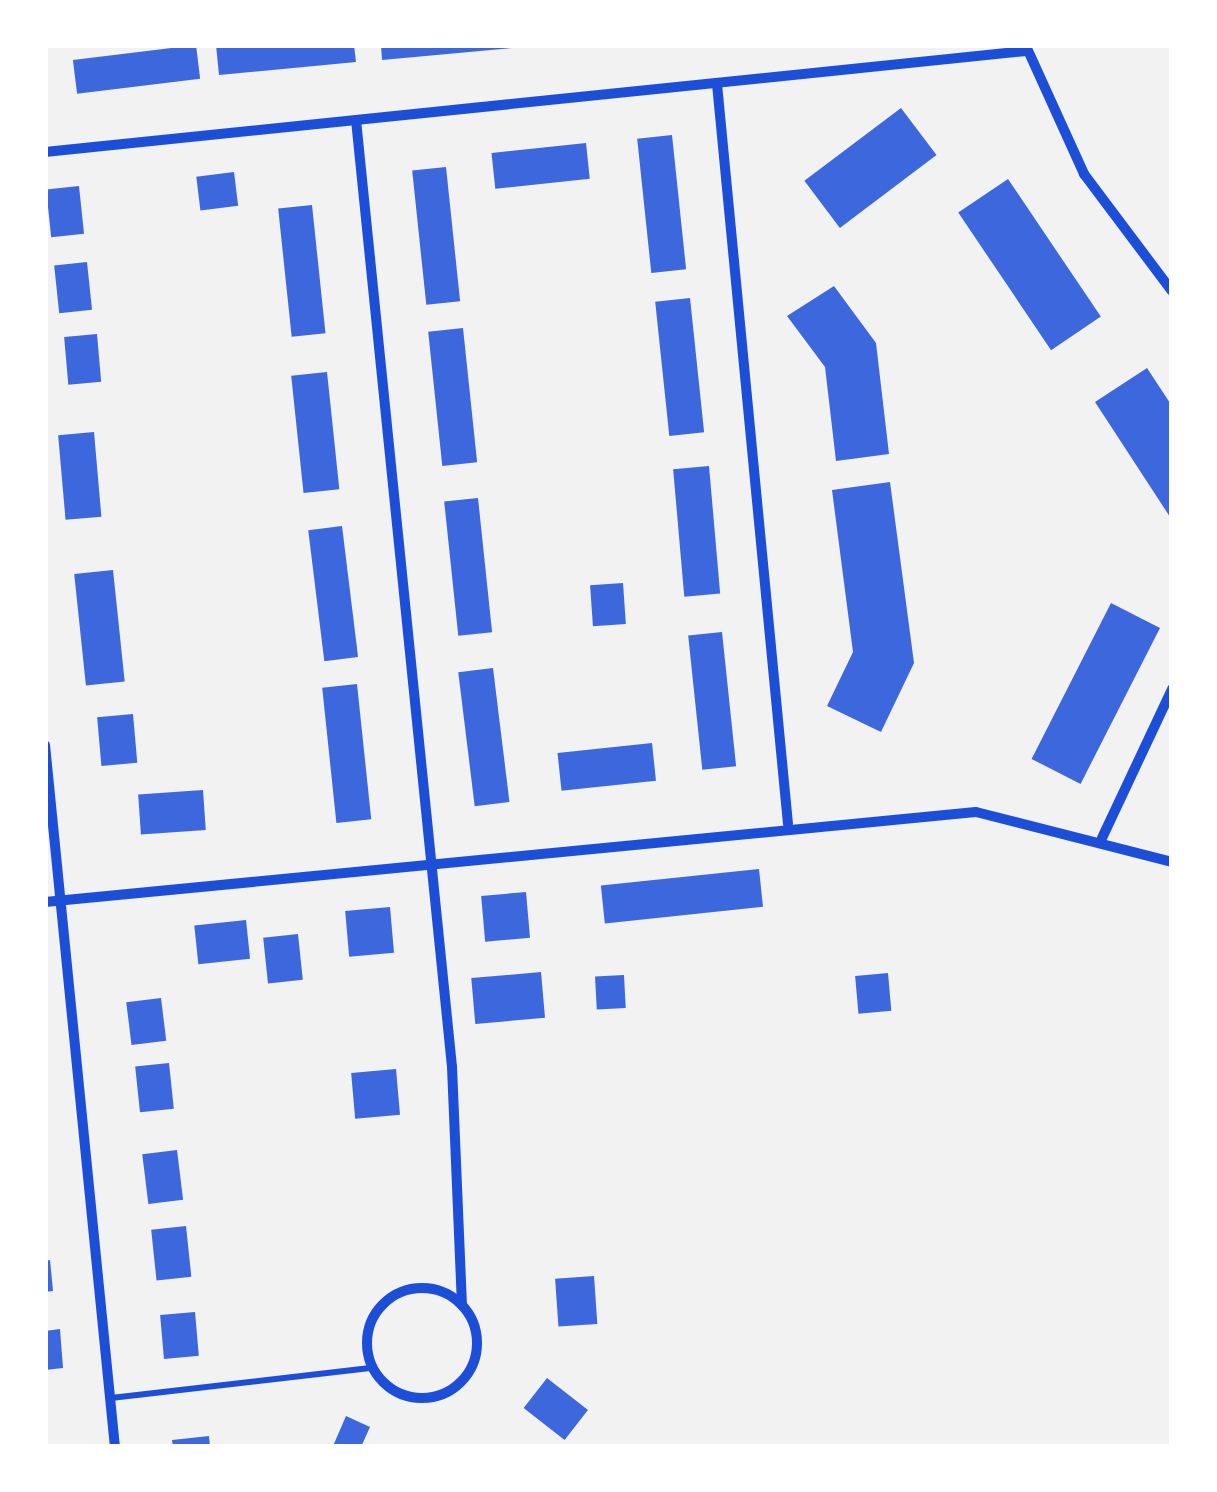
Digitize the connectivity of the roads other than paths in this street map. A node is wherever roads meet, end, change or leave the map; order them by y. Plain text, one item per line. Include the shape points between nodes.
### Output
1 (1026, 48) edge
2 (717, 84) junction
3 (356, 120) junction
4 (45, 152) edge
5 (1172, 291) edge
6 (1172, 690) edge
7 (45, 745) edge
8 (788, 824) junction
9 (1102, 838) junction
10 (1172, 862) edge
11 (426, 863) junction
12 (60, 900) junction
13 (45, 902) edge
14 (462, 1305) junction
15 (372, 1368) junction
16 (112, 1398) junction
17 (115, 1447) edge

1 - 2 street
1 - 5 street via 1084,174
2 - 3 street
2 - 8 street
3 - 4 street
3 - 11 street
6 - 9 street
7 - 12 street
8 - 9 street via 976,812
8 - 11 street
9 - 10 street
11 - 12 street
11 - 14 street via 452,1067
12 - 13 street
12 - 16 street
14 - 15 street via 435,1289 389,1297 370,1322
14 - 15 street via 477,1348 454,1388 408,1397
15 - 16 lane
16 - 17 street

